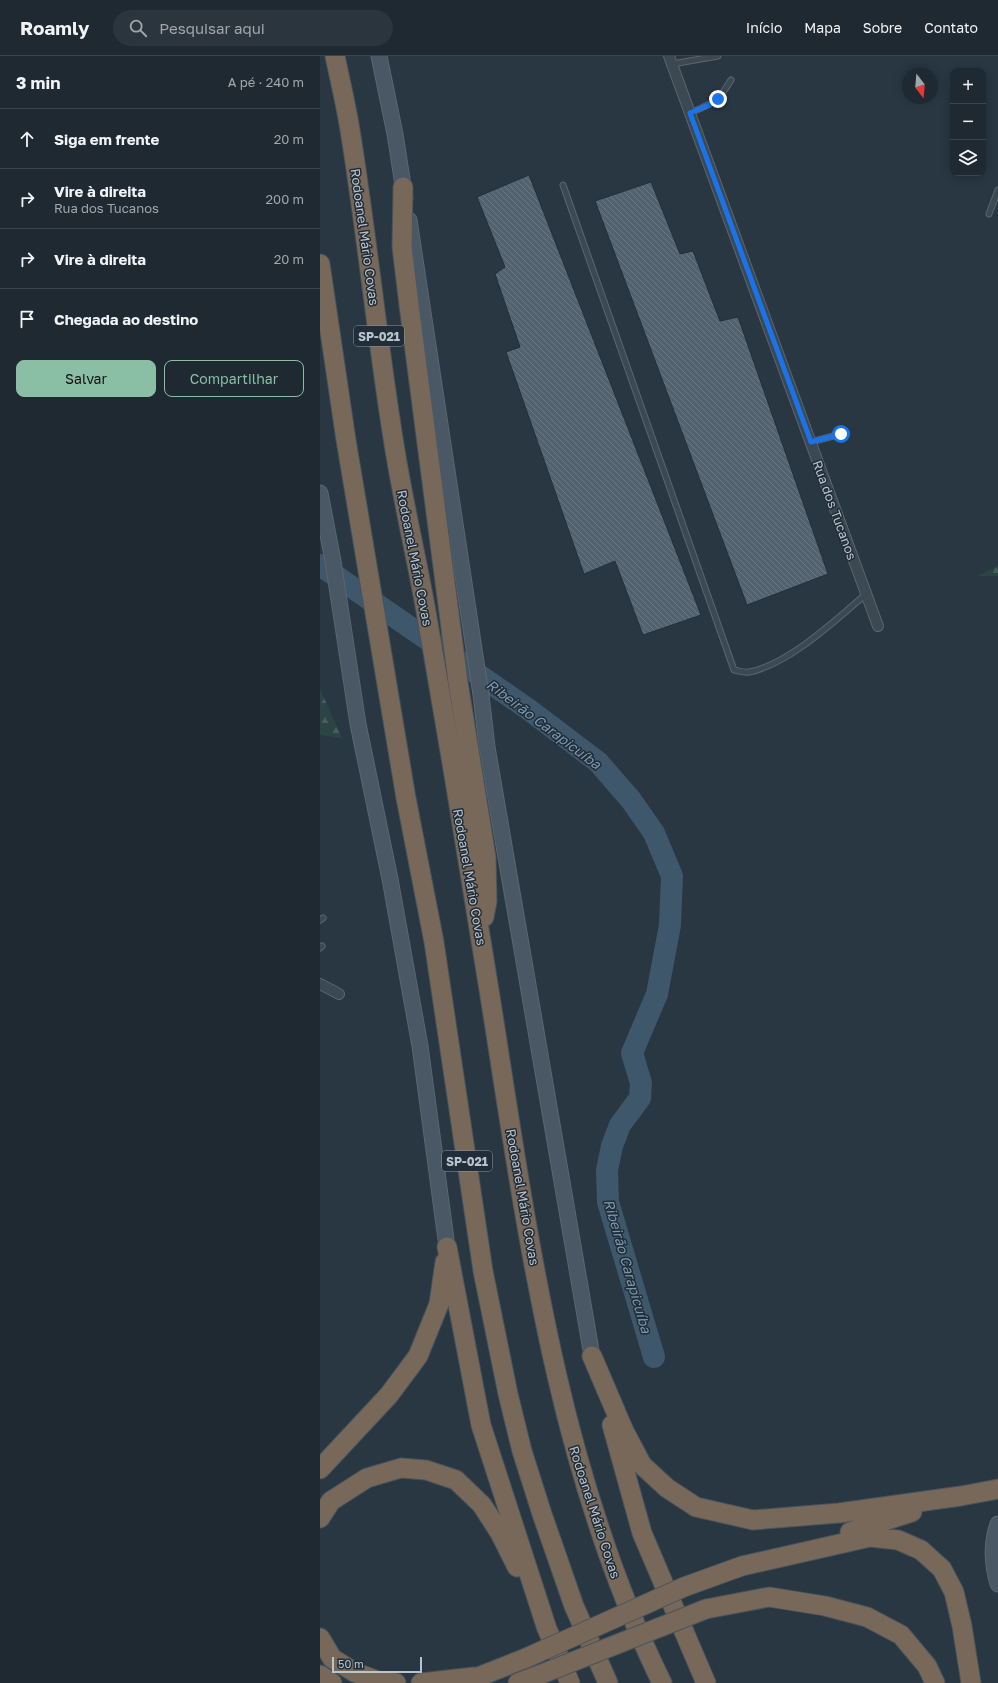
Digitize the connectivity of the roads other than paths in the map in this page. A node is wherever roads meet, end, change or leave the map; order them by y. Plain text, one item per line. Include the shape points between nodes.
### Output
1 (335, 56) edge
2 (379, 56) edge
3 (718, 56) edge
4 (671, 60) edge
5 (731, 80) dead end
6 (690, 113) junction
7 (563, 185) dead end
8 (404, 187) junction
9 (998, 190) edge
10 (989, 214) dead end
11 (320, 264) edge
12 (841, 434) dead end
13 (811, 442) junction
14 (320, 493) edge
15 (866, 594) junction
16 (878, 626) dead end
17 (480, 934) junction
18 (320, 984) edge
19 (339, 994) dead end
20 (447, 1247) junction
21 (592, 1356) junction
22 (320, 1469) edge
23 (998, 1489) edge
24 (961, 1496) junction
25 (320, 1518) edge
26 (998, 1524) edge
27 (742, 1566) junction
28 (998, 1584) edge
29 (547, 1630) junction
30 (320, 1638) edge
31 (320, 1674) edge
32 (483, 1675) junction
33 (526, 1680) edge
34 (332, 1683) edge
35 (396, 1683) edge
36 (421, 1683) edge
37 (463, 1683) edge
38 (570, 1683) edge
39 (608, 1683) edge
40 (662, 1683) edge
41 (706, 1683) edge
42 (935, 1683) edge
43 (971, 1683) edge

1 - 17 highway, Rodoanel Mário Covas / SP-021 via 350,127 394,446 426,614
2 - 8 main road
3 - 4 lane
4 - 6 street, Rua dos Tucanos
5 - 6 lane via 718,99
6 - 13 street, Rua dos Tucanos
7 - 15 lane via 734,670 748,672 769,665 796,650
8 - 17 highway via 402,247 458,682 486,857 487,901
8 - 21 main road via 487,747
9 - 10 lane
11 - 39 highway, SP-021 via 370,586 406,798 434,942 483,1271 522,1450 574,1606
12 - 13 lane
13 - 15 street, Rua dos Tucanos
14 - 20 main road via 358,724 390,879 420,1046
15 - 16 street, Rua dos Tucanos
17 - 40 highway, Rodoanel Mário Covas / SP-021 via 527,1228 552,1361 566,1419 617,1581
18 - 19 street
20 - 22 highway via 439,1304 418,1356 388,1395
20 - 29 highway via 481,1425
21 - 24 highway via 624,1431 642,1465 667,1488 696,1507 753,1520 839,1513
21 - 41 highway via 642,1533
23 - 24 highway
24 - 27 highway
25 - 29 highway via 331,1501 367,1478 401,1468 426,1470 456,1480 482,1505 500,1533
26 - 28 main road via 993,1553 994,1572
27 - 32 highway, bridge via 684,1587
27 - 43 highway via 870,1537 898,1540 921,1550 942,1569 954,1592
29 - 38 highway
30 - 35 highway via 332,1658 354,1672 378,1681
31 - 34 highway
32 - 36 highway
32 - 37 highway
33 - 42 highway, bridge via 706,1609 769,1598 825,1606 867,1617 901,1635 927,1666

